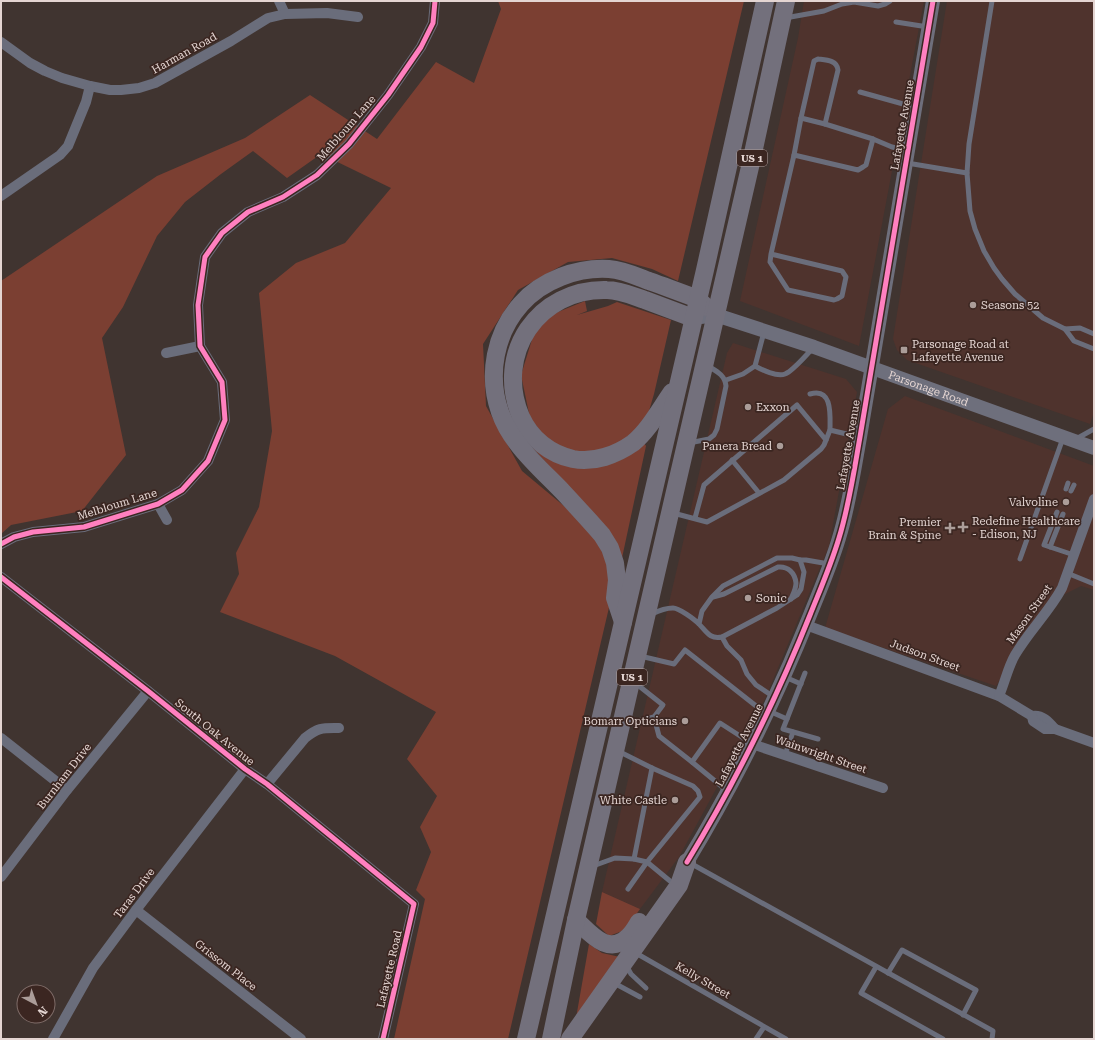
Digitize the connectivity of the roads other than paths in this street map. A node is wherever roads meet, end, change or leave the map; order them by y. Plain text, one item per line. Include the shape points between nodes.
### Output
1 (279, 1) edge
2 (436, 1) edge
3 (764, 1) edge
4 (786, 1) edge
5 (890, 1) edge
6 (933, 1) edge
7 (992, 1) edge
8 (285, 14) junction
9 (358, 17) dead end
10 (783, 18) junction
11 (896, 22) dead end
12 (929, 28) junction
13 (1, 42) edge
14 (90, 86) junction
15 (860, 92) dead end
16 (915, 108) junction
17 (801, 118) junction
18 (826, 124) junction
19 (873, 139) junction
20 (794, 155) junction
21 (906, 157) junction
22 (967, 173) junction
23 (1, 196) edge
24 (771, 254) junction
25 (698, 299) junction
26 (716, 316) junction
27 (693, 318) junction
28 (1065, 329) junction
29 (764, 331) junction
30 (1094, 334) edge
31 (200, 346) junction
32 (814, 347) junction
33 (1094, 349) edge
34 (166, 353) dead end
35 (705, 364) junction
36 (755, 366) junction
37 (871, 367) junction
38 (726, 380) junction
39 (678, 384) junction
40 (810, 394) dead end
41 (1094, 429) edge
42 (830, 430) junction
43 (860, 437) junction
44 (1069, 439) junction
45 (826, 440) junction
46 (686, 443) junction
47 (1094, 448) edge
48 (732, 460) junction
49 (759, 494) junction
50 (1094, 500) edge
51 (158, 504) junction
52 (1057, 512) dead end
53 (671, 513) junction
54 (1063, 514) dead end
55 (695, 518) junction
56 (167, 520) dead end
57 (1, 544) edge
58 (1050, 547) junction
59 (1074, 555) junction
60 (1020, 559) dead end
61 (800, 560) junction
62 (830, 564) junction
63 (1067, 573) junction
64 (1, 577) edge
65 (1094, 584) edge
66 (712, 597) junction
67 (790, 600) junction
68 (647, 616) junction
69 (623, 622) junction
70 (699, 624) junction
71 (806, 625) junction
72 (722, 637) junction
73 (637, 656) junction
74 (805, 673) dead end
75 (784, 677) junction
76 (631, 680) junction
77 (801, 684) junction
78 (148, 691) junction
79 (999, 696) junction
80 (774, 698) junction
81 (768, 712) junction
82 (654, 717) junction
83 (787, 719) junction
84 (622, 724) junction
85 (339, 728) dead end
86 (793, 732) junction
87 (1, 738) edge
88 (818, 739) dead end
89 (1094, 743) edge
90 (752, 744) junction
91 (616, 750) junction
92 (785, 755) junction
93 (692, 762) junction
94 (652, 768) junction
95 (245, 769) junction
96 (267, 784) junction
97 (883, 788) dead end
98 (67, 790) junction
99 (728, 791) junction
100 (634, 860) junction
101 (647, 862) junction
102 (687, 862) junction
103 (588, 868) junction
104 (1, 877) edge
105 (670, 881) junction
106 (628, 889) dead end
107 (414, 904) joint
108 (136, 910) junction
109 (576, 920) junction
110 (628, 957) junction
111 (876, 967) junction
112 (888, 973) junction
113 (611, 981) junction
114 (646, 988) dead end
115 (640, 997) dead end
116 (963, 1015) junction
117 (764, 1026) junction
118 (53, 1039) edge
119 (300, 1039) edge
120 (383, 1039) edge
121 (526, 1039) edge
122 (551, 1039) edge
123 (570, 1039) edge
124 (756, 1039) edge
125 (786, 1039) edge
126 (943, 1039) edge
127 (992, 1039) edge

1 - 8 street
2 - 31 street, Melbloum Lane via 432,23 421,47 388,95 349,144 317,175 283,196 248,212 222,233 205,257 198,305
3 - 25 highway, US 1
4 - 10 highway, US 1
5 - 10 lane via 878,6 854,2 824,11
6 - 12 street, Lafayette Avenue
7 - 22 lane via 969,144
8 - 9 street, Harman Road via 327,13
8 - 14 street, Harman Road via 268,18 155,83 121,90
10 - 26 highway, US 1
11 - 12 lane
12 - 16 street, Lafayette Avenue
13 - 14 street, Harman Road via 45,71
14 - 23 street via 68,146
15 - 16 lane
16 - 21 street, Lafayette Avenue
17 - 18 lane
17 - 18 lane via 814,61 818,59 833,62 837,64 838,70
17 - 20 lane
18 - 19 lane
19 - 20 lane via 866,165 858,170
19 - 21 lane via 892,147
20 - 24 lane
21 - 22 lane
21 - 37 street, Lafayette Avenue
22 - 28 lane via 970,211 975,229 994,268 1015,294 1043,318
24 - 24 lane via 842,271 846,277 842,296 834,300 788,290 770,262
25 - 26 highway
25 - 27 highway, US 1
25 - 69 highway via 624,272 609,269 578,272 560,277 532,293 510,320 497,351 494,383 496,398 506,426 530,458 602,534 615,563 615,598
26 - 27 street, Parsonage Road
26 - 29 street, Parsonage Road
26 - 35 highway, US 1
27 - 39 highway, US 1
27 - 39 highway via 623,292 595,290 569,296 553,304 530,326 517,352 512,382 519,412 532,435 557,454 587,460 604,457 634,442 648,427
28 - 30 lane via 1080,328
28 - 33 lane via 1074,341
29 - 32 street, Parsonage Road
29 - 36 lane
31 - 34 street
31 - 51 street, Melbloum Lane via 222,382 225,420 208,461 182,490
32 - 36 lane via 786,374 780,375
32 - 37 street, Parsonage Road
35 - 38 lane
35 - 46 highway, US 1
36 - 38 lane
37 - 43 street, Lafayette Avenue
37 - 44 street, Parsonage Road
38 - 46 lane via 714,435 710,439
39 - 69 highway, US 1
40 - 42 lane via 822,394 828,401
41 - 44 lane
42 - 43 lane
42 - 45 lane
43 - 62 street, Lafayette Avenue via 840,538
44 - 47 street, Parsonage Road
44 - 60 lane
45 - 48 lane via 797,405
45 - 49 lane via 821,449 790,476
46 - 53 highway, US 1
48 - 49 lane
48 - 55 lane via 704,485
49 - 55 lane via 707,522
50 - 59 street, Mason Street
51 - 56 street
51 - 57 street, Melbloum Lane via 84,527 33,532
52 - 58 lane via 1044,545
53 - 55 lane
53 - 68 highway, US 1
54 - 58 lane
58 - 59 lane
59 - 63 street, Mason Street
61 - 62 lane
61 - 66 lane via 777,558 723,586
61 - 67 lane via 804,572 803,583 797,595
62 - 71 street, Lafayette Avenue
63 - 65 lane
63 - 79 street, Mason Street via 1055,600 1014,657
64 - 78 street, South Oak Avenue
66 - 67 lane via 782,567 787,568 795,578 795,590
66 - 70 lane via 702,611
67 - 72 lane
68 - 70 lane via 672,608 678,609
68 - 73 highway, US 1
69 - 121 highway, US 1
70 - 72 lane via 710,636
71 - 75 street, Lafayette Avenue
71 - 79 street, Judson Street
72 - 80 lane via 741,660 756,685
73 - 76 highway, US 1
73 - 81 lane via 674,664 685,650
74 - 77 lane
75 - 77 lane
75 - 80 street, Lafayette Avenue
76 - 82 lane via 663,705
76 - 84 highway, US 1
77 - 83 lane
78 - 95 street, South Oak Avenue
78 - 98 street, Burnham Drive
79 - 89 street, Judson Street via 1032,716 1036,715 1049,722 1055,729
80 - 81 street, Lafayette Avenue
81 - 83 lane
81 - 90 street, Lafayette Avenue
82 - 84 lane
82 - 93 lane via 659,736
83 - 86 lane via 783,729
84 - 91 highway, US 1
85 - 96 street via 321,728 305,738
86 - 88 lane
86 - 92 lane
87 - 98 street
90 - 92 street, Wainwright Street
90 - 93 lane via 720,723
90 - 99 street, Lafayette Avenue
91 - 94 lane
91 - 103 highway, US 1
92 - 97 street, Wainwright Street
93 - 99 lane
94 - 100 lane
94 - 101 lane via 693,786 700,797
95 - 96 street, South Oak Avenue
95 - 108 street, Taras Drive
96 - 107 street, South Oak Avenue
98 - 104 street, Burnham Drive
99 - 102 street, Lafayette Avenue
100 - 101 lane
100 - 103 lane via 615,858
101 - 105 lane
101 - 106 lane
102 - 105 highway
102 - 110 highway via 679,885
102 - 111 lane
103 - 109 highway, US 1
105 - 109 highway via 629,936 619,944 609,945 601,942
107 - 120 street, Lafayette Road
108 - 118 street, Taras Drive via 93,968
108 - 119 street, Grissom Place
109 - 122 highway, US 1
110 - 113 highway
110 - 114 lane via 631,974
110 - 117 lane, Kelly Street
111 - 112 lane
111 - 126 lane via 861,993
112 - 116 lane
112 - 116 lane via 902,950 969,986 976,990
113 - 115 lane
113 - 123 highway
116 - 127 lane via 993,1031
117 - 124 lane
117 - 125 lane, Kelly Street

